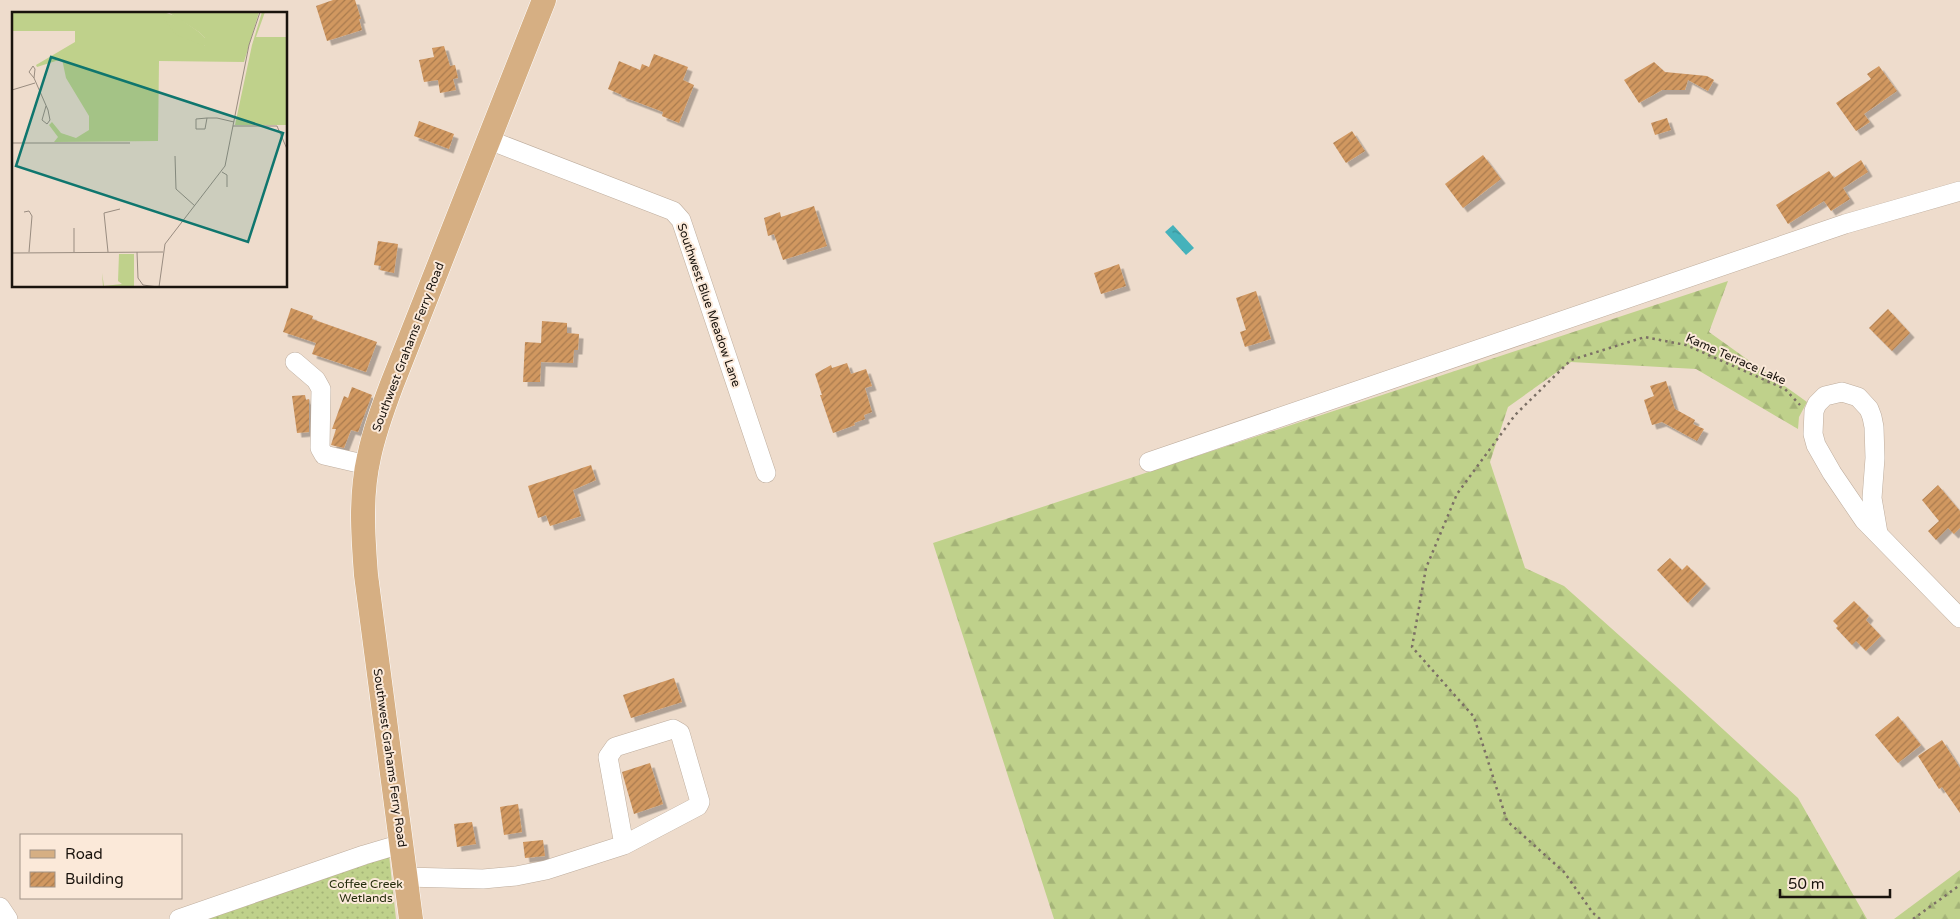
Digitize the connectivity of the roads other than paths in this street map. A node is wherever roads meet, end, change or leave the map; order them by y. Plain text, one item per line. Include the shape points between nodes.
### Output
1 (544, 0) edge
2 (489, 140) junction
3 (1960, 191) edge
4 (295, 362) dead end
5 (1149, 462) dead end
6 (367, 465) junction
7 (766, 473) dead end
8 (1878, 533) junction
9 (1960, 617) edge
10 (401, 844) junction
11 (624, 845) junction
12 (405, 877) junction
13 (0, 907) edge
14 (8, 919) edge
15 (179, 919) edge
16 (410, 919) edge

1 - 2 main road, Southwest Grahams Ferry Road
2 - 6 main road, Southwest Grahams Ferry Road via 392,384
2 - 7 street, Southwest Blue Meadow Lane via 673,211 681,220
3 - 5 street via 1845,224
4 - 6 street via 316,380 321,389 320,448 324,455
6 - 10 main road, Southwest Grahams Ferry Road via 363,519 366,575
8 - 8 street via 1856,510 1819,451 1813,434 1813,418 1817,404 1825,396 1842,392 1858,397 1869,409 1874,427 1872,498
8 - 9 street
10 - 12 main road, Southwest Grahams Ferry Road
10 - 15 street
11 - 11 street via 700,802 678,731 615,747 608,757
11 - 12 street via 546,870 516,876
12 - 16 main road, Southwest Grahams Ferry Road
13 - 14 street

